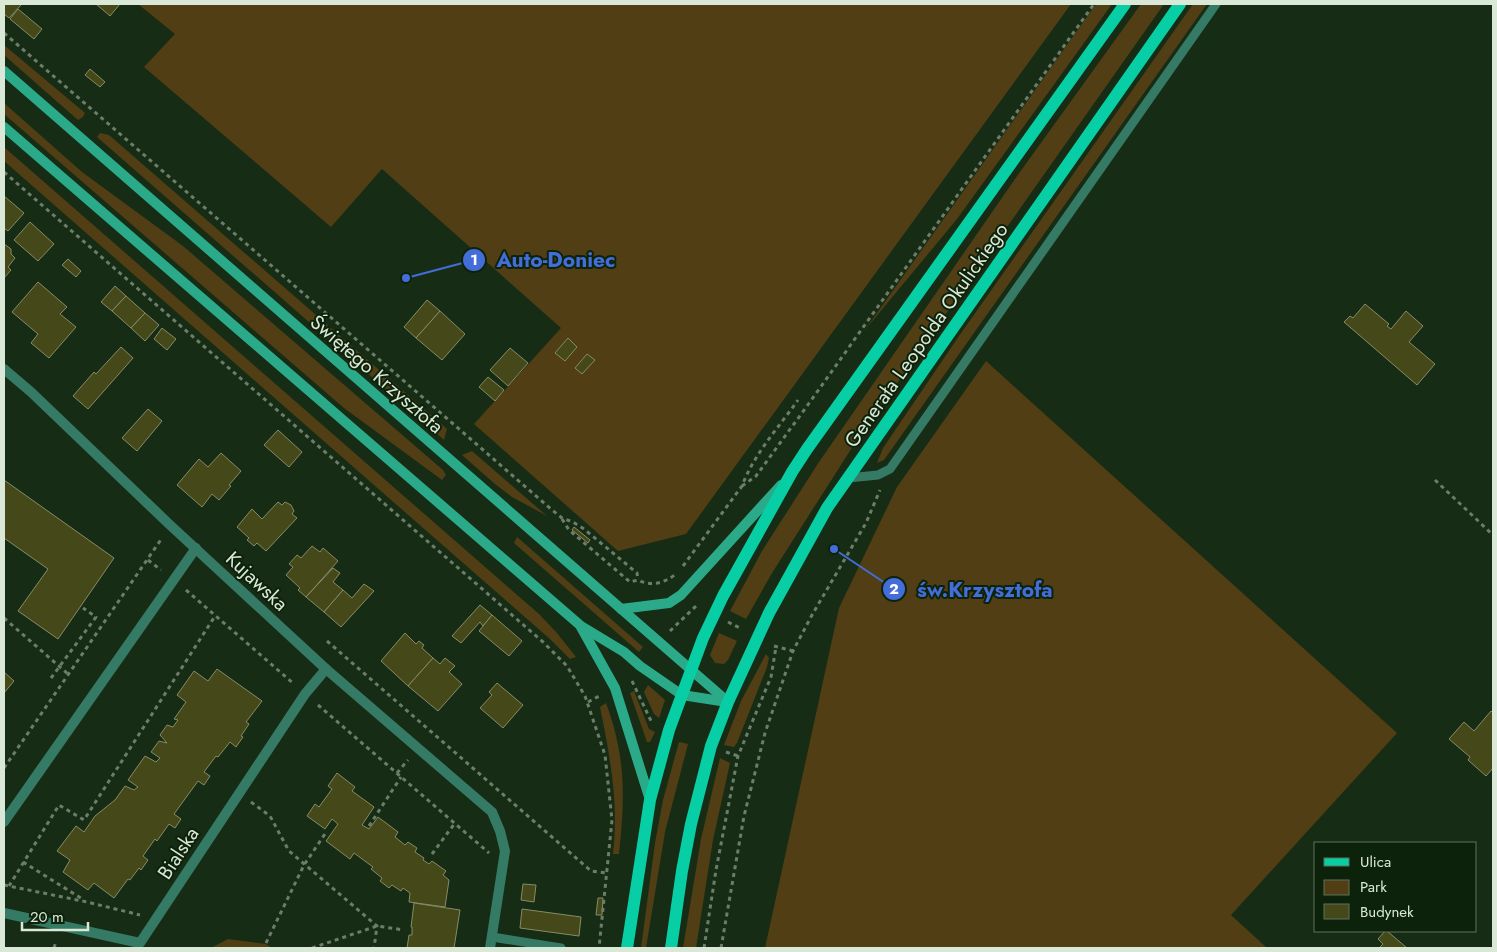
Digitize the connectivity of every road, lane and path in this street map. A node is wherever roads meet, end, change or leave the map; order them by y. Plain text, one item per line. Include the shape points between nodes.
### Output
1 (1094, 4) edge
2 (1125, 4) edge
3 (1180, 4) edge
4 (1216, 4) edge
5 (4, 33) edge
6 (4, 71) edge
7 (4, 127) edge
8 (4, 172) edge
9 (4, 369) edge
10 (798, 400) dead end
11 (890, 469) junction
12 (792, 472) junction
13 (848, 478) junction
14 (1435, 480) dead end
15 (742, 486) junction
16 (562, 518) junction
17 (170, 525) junction
18 (1493, 535) edge
19 (196, 548) junction
20 (148, 560) junction
21 (174, 580) junction
22 (638, 580) junction
23 (696, 606) dead end
24 (83, 608) dead end
25 (621, 609) junction
26 (215, 616) junction
27 (4, 618) edge
28 (725, 620) dead end
29 (581, 626) junction
30 (673, 626) dead end
31 (743, 629) dead end
32 (327, 641) dead end
33 (793, 651) junction
34 (60, 668) junction
35 (326, 669) junction
36 (691, 670) junction
37 (68, 674) junction
38 (51, 678) dead end
39 (631, 678) dead end
40 (305, 694) junction
41 (602, 695) dead end
42 (682, 695) junction
43 (588, 702) junction
44 (728, 702) junction
45 (657, 725) dead end
46 (723, 751) dead end
47 (738, 756) junction
48 (4, 768) edge
49 (402, 777) junction
50 (238, 793) junction
51 (650, 800) junction
52 (4, 822) edge
53 (454, 823) junction
54 (370, 826) dead end
55 (327, 831) dead end
56 (432, 854) dead end
57 (24, 862) junction
58 (304, 865) junction
59 (503, 866) junction
60 (607, 873) junction
61 (4, 885) edge
62 (9, 886) junction
63 (87, 902) junction
64 (4, 913) edge
65 (154, 922) junction
66 (377, 926) junction
67 (404, 930) dead end
68 (492, 936) junction
69 (266, 943) dead end
70 (312, 948) edge
71 (374, 948) edge
72 (490, 948) edge
73 (561, 948) edge
74 (599, 948) edge
75 (628, 948) edge
76 (671, 948) edge
77 (704, 948) edge
78 (721, 948) edge

1 - 15 path via 802,414 756,476
2 - 12 main road, Generała Leopolda Okulickiego
3 - 13 main road, Generała Leopolda Okulickiego
4 - 11 lane
5 - 16 path
6 - 25 main road, Świętego Krzysztofa
7 - 29 main road
8 - 43 path via 544,642 567,666
9 - 17 street, Kujawska
10 - 15 path via 752,464
11 - 13 lane via 878,475
11 - 33 path via 866,523
12 - 25 main road via 682,595 669,603
12 - 36 main road, Generała Leopolda Okulickiego via 723,596
13 - 44 main road, Generała Leopolda Okulickiego via 827,508 770,613
14 - 18 path
15 - 22 path via 677,573 657,584
16 - 22 path via 584,529 637,574
16 - 22 path via 569,530 630,582
17 - 19 street, Kujawska
17 - 20 path
19 - 21 street
19 - 35 street, Kujawska
20 - 21 path
20 - 37 path
21 - 26 path
21 - 52 street
23 - 30 path
24 - 34 path via 96,617
25 - 36 main road, Świętego Krzysztofa
26 - 40 path
26 - 57 path via 84,820 59,805
27 - 34 path
28 - 31 path
29 - 42 main road via 624,652
29 - 51 main road via 615,688
32 - 60 path via 590,871
33 - 47 path via 776,647 771,677
33 - 78 path via 765,733 744,816
34 - 37 path
34 - 38 path
35 - 40 street, Bialska
35 - 59 street, Kujawska via 492,812 505,851
36 - 42 main road, Generała Leopolda Okulickiego
36 - 44 main road, Świętego Krzysztofa
37 - 48 path
39 - 45 path via 652,723
40 - 49 path
40 - 50 street, Bialska
41 - 43 path
42 - 44 main road
42 - 51 main road, Generała Leopolda Okulickiego
43 - 60 path via 605,755 612,820
44 - 76 main road, Generała Leopolda Okulickiego via 711,746 691,824
46 - 47 path
47 - 77 path
49 - 53 path
49 - 54 path
50 - 58 path via 270,816 289,852
50 - 65 street, Bialska
51 - 75 main road, Generała Leopolda Okulickiego
53 - 56 path
53 - 59 path
55 - 58 path
57 - 62 path
57 - 63 path
58 - 66 path
58 - 69 path
59 - 68 street
60 - 74 path
61 - 62 path
62 - 63 path
63 - 65 path via 135,912
64 - 65 street, Bialska via 140,942
66 - 67 path
66 - 70 path
66 - 71 path
68 - 72 street
68 - 73 lane

